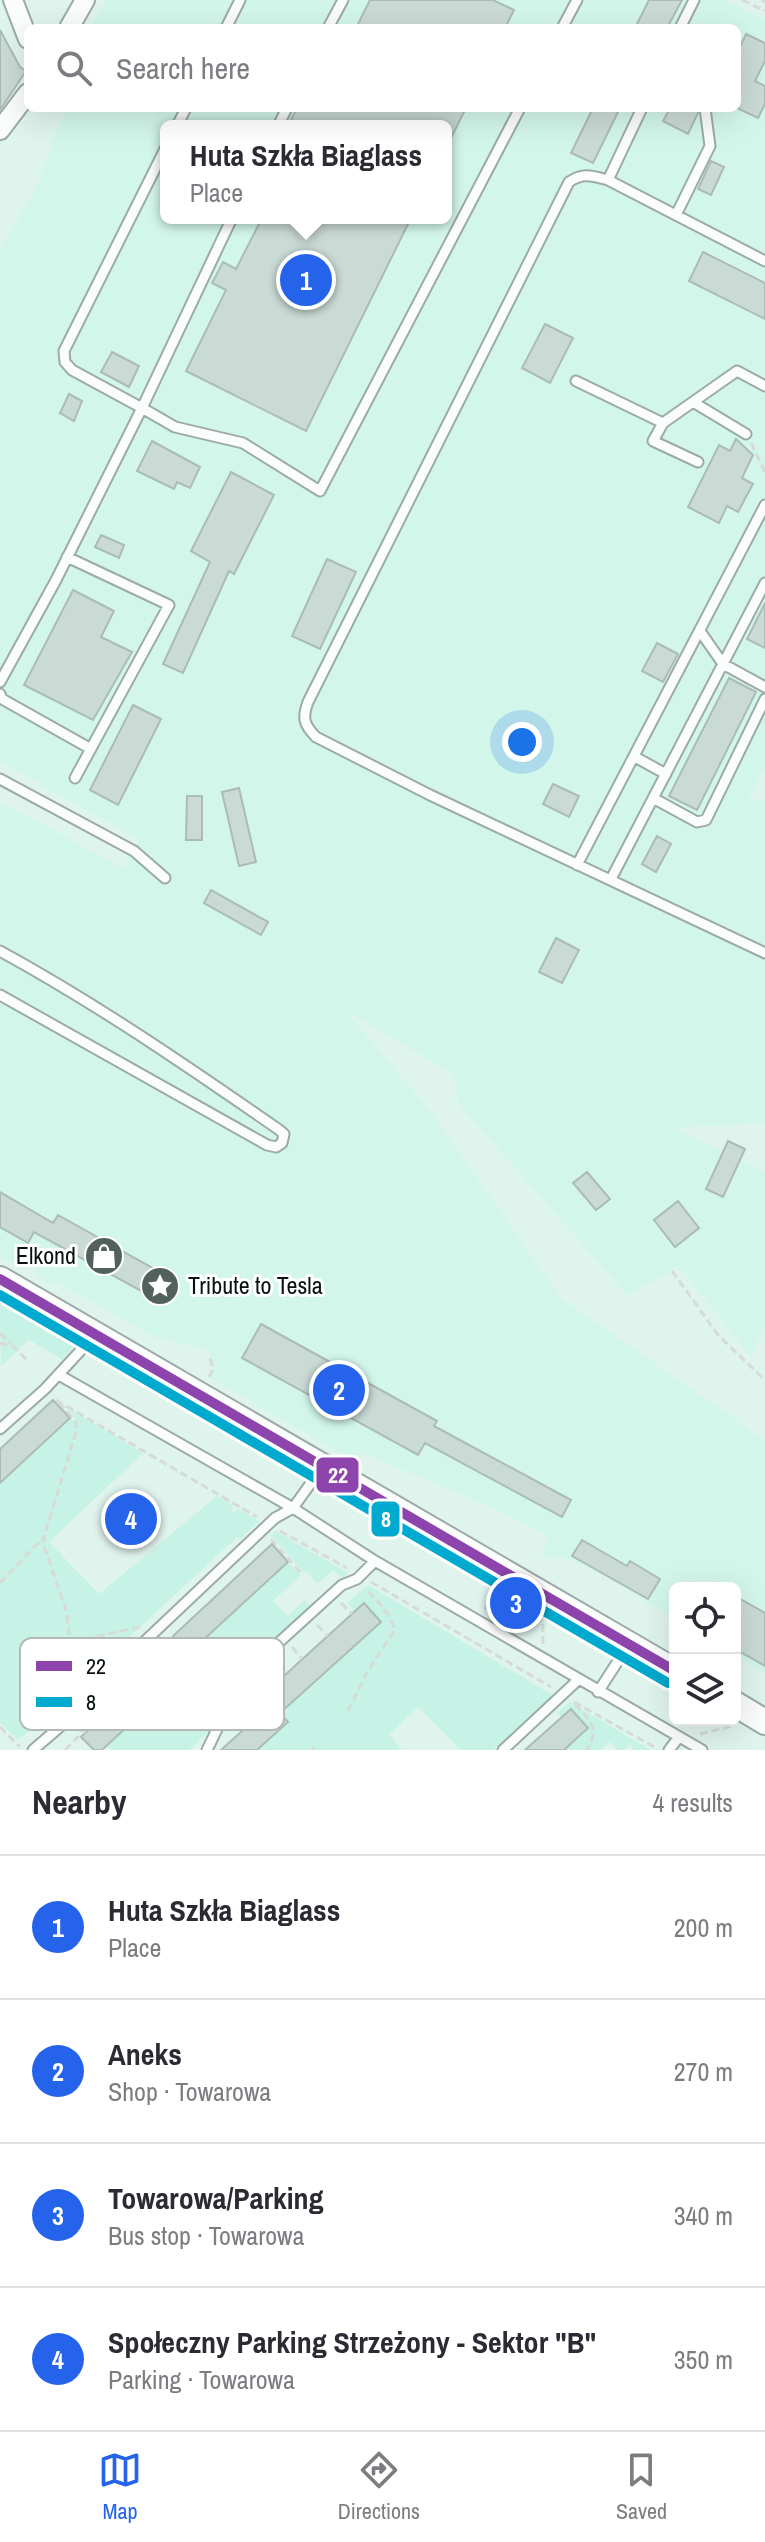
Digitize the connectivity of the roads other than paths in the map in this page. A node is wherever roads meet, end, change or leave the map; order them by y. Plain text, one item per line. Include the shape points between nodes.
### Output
1 (13, 0) edge
2 (85, 0) edge
3 (240, 0) edge
4 (343, 0) edge
5 (577, 0) edge
6 (694, 0) edge
7 (71, 24) edge
8 (228, 24) edge
9 (330, 24) edge
10 (564, 24) edge
11 (682, 24) edge
12 (24, 29) edge
13 (24, 98) edge
14 (518, 112) edge
15 (640, 112) edge
16 (706, 112) edge
17 (0, 130) edge
18 (160, 159) edge
19 (608, 180) junction
20 (676, 215) junction
21 (229, 224) edge
22 (765, 261) edge
23 (576, 381) dead end
24 (765, 386) edge
25 (693, 402) junction
26 (142, 408) junction
27 (663, 423) junction
28 (746, 434) road end
29 (698, 462) dead end
30 (765, 505) edge
31 (67, 557) junction
32 (765, 583) edge
33 (700, 631) junction
34 (723, 664) junction
35 (0, 682) edge
36 (765, 687) edge
37 (0, 694) edge
38 (765, 699) edge
39 (91, 749) junction
40 (635, 757) junction
41 (666, 774) junction
42 (75, 778) dead end
43 (0, 779) edge
44 (653, 798) junction
45 (577, 865) junction
46 (165, 878) dead end
47 (611, 879) junction
48 (764, 950) edge
49 (0, 951) edge
50 (0, 995) edge
51 (0, 1279) edge
52 (96, 1335) junction
53 (59, 1375) junction
54 (0, 1429) edge
55 (323, 1466) junction
56 (293, 1508) junction
57 (375, 1561) junction
58 (147, 1638) edge
59 (284, 1638) edge
60 (629, 1644) junction
61 (669, 1667) edge
62 (578, 1680) junction
63 (598, 1692) junction
64 (741, 1716) edge
65 (765, 1722) edge
66 (56, 1730) edge
67 (217, 1730) edge
68 (679, 1737) junction
69 (33, 1750) edge
70 (207, 1750) edge
71 (503, 1750) edge
72 (669, 1750) edge
73 (702, 1750) edge

1 - 12 street
2 - 7 street
3 - 8 lane
4 - 9 lane
5 - 10 lane
6 - 11 lane
13 - 17 street
14 - 26 lane via 320,491 243,443 175,427
15 - 19 lane
16 - 20 lane via 710,146
18 - 26 lane via 64,351 72,370
19 - 20 lane
19 - 45 lane via 589,175 569,182 303,714 305,727 316,737
20 - 22 lane
21 - 26 lane
23 - 27 lane
24 - 25 lane via 737,371
25 - 27 lane
25 - 28 lane
26 - 31 lane
27 - 29 lane via 653,441
30 - 33 lane
31 - 35 lane
31 - 39 lane via 169,605
32 - 34 lane
33 - 34 lane
33 - 40 lane
34 - 36 lane
34 - 41 lane
37 - 39 lane
38 - 44 lane via 706,820 697,822
39 - 42 lane
40 - 41 lane
40 - 45 lane
41 - 44 lane
43 - 46 lane via 134,851
44 - 47 lane
45 - 47 lane
47 - 48 lane
49 - 50 lane via 179,1060 278,1129 284,1134 282,1143 267,1145
51 - 52 main road
52 - 53 lane
52 - 55 main road
53 - 54 lane
53 - 56 lane
55 - 56 lane
55 - 60 main road
56 - 57 lane
56 - 58 lane via 275,1518
57 - 59 lane
57 - 62 lane
60 - 61 main road
60 - 63 lane
62 - 63 lane
62 - 71 lane
63 - 68 lane
64 - 65 main road
66 - 69 lane
67 - 70 lane
68 - 72 lane
68 - 73 lane

